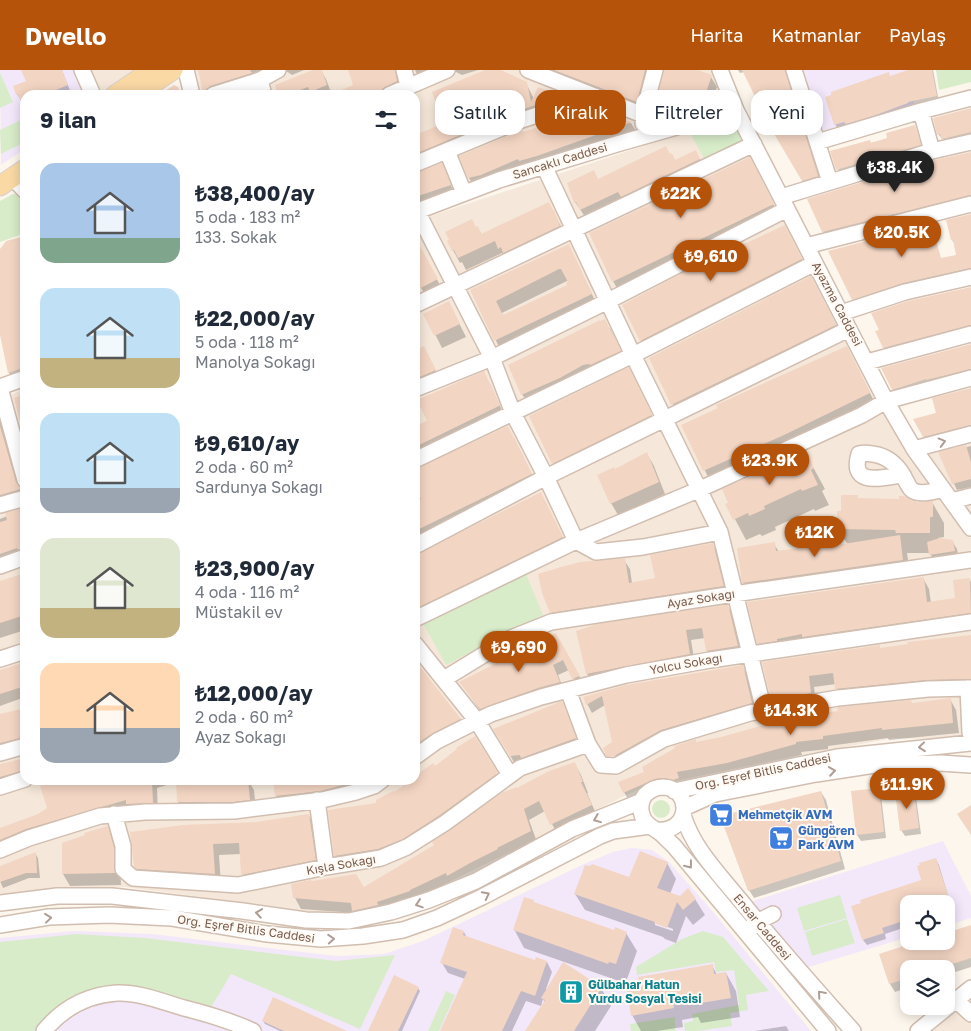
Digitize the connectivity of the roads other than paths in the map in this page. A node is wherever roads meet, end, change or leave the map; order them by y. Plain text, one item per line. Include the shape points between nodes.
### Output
1 (82, 70) edge
2 (152, 70) edge
3 (173, 70) edge
4 (186, 70) edge
5 (278, 70) edge
6 (404, 70) edge
7 (447, 70) edge
8 (528, 70) edge
9 (655, 70) edge
10 (720, 70) edge
11 (794, 70) edge
12 (260, 80) junction
13 (408, 86) junction
14 (91, 90) edge
15 (122, 90) edge
16 (143, 90) edge
17 (191, 90) edge
18 (229, 90) edge
19 (263, 90) edge
20 (400, 90) edge
21 (580, 90) edge
22 (650, 90) edge
23 (728, 90) edge
24 (971, 98) edge
25 (921, 110) junction
26 (535, 115) edge
27 (741, 119) edge
28 (648, 135) edge
29 (644, 136) joint
30 (817, 142) junction
31 (971, 142) edge
32 (754, 144) junction
33 (447, 151) junction
34 (932, 152) junction
35 (420, 162) edge
36 (20, 166) edge
37 (544, 166) junction
38 (15, 178) edge
39 (830, 182) junction
40 (464, 193) junction
41 (784, 203) junction
42 (971, 204) edge
43 (420, 210) edge
44 (420, 220) edge
45 (574, 230) junction
46 (806, 246) junction
47 (815, 263) junction
48 (971, 277) edge
49 (454, 287) junction
50 (608, 301) junction
51 (420, 303) edge
52 (842, 313) junction
53 (849, 329) junction
54 (971, 334) edge
55 (633, 355) junction
56 (492, 358) junction
57 (868, 362) junction
58 (971, 378) edge
59 (20, 380) edge
60 (420, 387) edge
61 (0, 388) edge
62 (886, 401) junction
63 (513, 413) junction
64 (664, 419) junction
65 (971, 434) edge
66 (914, 449) junction
67 (420, 458) edge
68 (20, 462) edge
69 (903, 475) dead end
70 (546, 477) junction
71 (698, 490) junction
72 (948, 495) junction
73 (971, 496) edge
74 (20, 499) edge
75 (0, 505) edge
76 (971, 528) edge
77 (720, 532) junction
78 (576, 541) junction
79 (420, 543) edge
80 (20, 560) edge
81 (971, 560) edge
82 (0, 566) edge
83 (734, 594) junction
84 (420, 617) edge
85 (971, 622) edge
86 (20, 653) edge
87 (420, 653) edge
88 (750, 654) junction
89 (0, 659) edge
90 (444, 679) junction
91 (969, 688) edge
92 (568, 690) junction
93 (764, 711) junction
94 (477, 721) junction
95 (966, 740) edge
96 (588, 744) junction
97 (20, 747) edge
98 (0, 753) edge
99 (420, 754) edge
100 (954, 764) junction
101 (971, 765) edge
102 (510, 775) junction
103 (20, 781) edge
104 (375, 785) edge
105 (0, 787) edge
106 (674, 791) junction
107 (317, 800) junction
108 (642, 801) junction
109 (683, 812) junction
110 (114, 814) junction
111 (653, 828) junction
112 (0, 850) edge
113 (326, 867) junction
114 (238, 885) junction
115 (0, 903) edge
116 (237, 910) junction
117 (773, 914) dead end
118 (757, 922) junction
119 (0, 925) edge
120 (745, 932) junction
121 (971, 988) edge
122 (956, 1000) junction
123 (971, 1014) edge
124 (934, 1024) edge
125 (44, 1031) edge
126 (254, 1031) edge
127 (828, 1031) edge
128 (853, 1031) edge
129 (918, 1031) edge

1 - 14 street
2 - 15 main road
3 - 16 main road
4 - 17 street
5 - 12 street
6 - 13 street
7 - 13 street
8 - 21 street
9 - 22 street
10 - 23 street, Ayazma Caddesi
11 - 30 street
12 - 18 street
12 - 19 street
13 - 20 street
24 - 25 street
25 - 30 street
25 - 34 street
26 - 33 street
27 - 32 street, Ayazma Caddesi
28 - 29 street, Sancaklı Caddesi
29 - 37 street, Sancaklı Caddesi
30 - 39 street
31 - 34 street
32 - 41 street, Ayazma Caddesi
32 - 45 street
33 - 35 street
33 - 40 street
34 - 39 street
36 - 38 main road
37 - 40 street, Sancaklı Caddesi
37 - 45 street
39 - 41 street
40 - 43 street, Sancaklı Caddesi
41 - 46 street, Ayazma Caddesi
41 - 50 street
42 - 46 street
44 - 49 street
45 - 49 street
45 - 50 street
46 - 47 street, Ayazma Caddesi
47 - 52 street, Ayazma Caddesi
47 - 55 street
48 - 52 street via 905,292
49 - 51 street
49 - 56 street
50 - 55 street
50 - 56 street
52 - 53 street, Ayazma Caddesi
53 - 57 street, Ayazma Caddesi
53 - 64 street
54 - 57 street
55 - 63 street
55 - 64 street
56 - 60 street
56 - 63 street
57 - 62 street, Ayazma Caddesi
58 - 62 street
59 - 61 street
61 - 68 street
62 - 66 street, Ayazma Caddesi
62 - 71 street
63 - 67 street
63 - 70 street
64 - 70 street
64 - 71 street
66 -> 65 street
66 - 72 street, Ayazma Caddesi
69 - 72 street via 911,490
70 - 78 street
70 - 79 street
71 - 77 street
71 - 78 street
72 - 73 street
72 - 76 street, Ayazma Caddesi
74 - 75 street
77 - 78 street via 596,552
77 - 83 street
78 - 84 street
80 - 82 street
81 - 83 street, Ayaz Sokağı
83 - 88 street
83 - 90 street, Ayaz Sokağı via 551,622 511,638
85 - 88 street, Yolcu Sokağı
86 - 89 street
87 - 90 street
88 - 92 street, Yolcu Sokağı via 636,674
88 - 93 street
90 - 94 street
91 - 93 street via 838,698
91 - 95 street
92 - 94 street, Yolcu Sokağı
92 - 96 street
93 - 96 street via 664,739 616,766 601,765
94 - 99 street, Yolcu Sokağı
94 - 102 street
95 - 100 street via 966,756
95 -> 106 street, Org. Eşref Bitlis Caddesi via 837,757
96 - 102 street, Kışla Sokağı via 520,768
97 - 98 street
100 - 101 street, Org. Eşref Bitlis Caddesi
109 -> 100 street, Org. Eşref Bitlis Caddesi via 715,794 816,774 875,765
102 - 113 street, Kışla Sokağı via 408,847 381,858
103 - 105 street
104 - 107 street
106 - 108 street, Org. Eşref Bitlis Caddesi via 658,787 646,794
106 - 109 street, Org. Eşref Bitlis Caddesi via 682,799
107 - 110 street via 234,811
107 - 113 street
108 - 111 street via 642,815
108 -> 116 street, Org. Eşref Bitlis Caddesi via 572,829 476,881 391,912 340,921 306,920
109 - 111 street, Org. Eşref Bitlis Caddesi via 670,829
109 - 118 street, Ensar Caddesi via 688,831 702,855
110 - 112 street via 92,818
110 - 114 street, Kışla Sokağı via 123,846 123,869 133,878
119 -> 111 street, Org. Eşref Bitlis Caddesi via 49,917 109,915 172,918 267,934 321,939 403,930 482,898 600,836 613,831
111 -> 120 street, Ensar Caddesi via 674,846
113 - 114 street, Kışla Sokağı
114 - 116 street
115 - 116 street, Org. Eşref Bitlis Caddesi via 57,896 112,896
117 - 118 street
118 - 120 street
128 -> 118 street, Ensar Caddesi
120 - 127 street, Ensar Caddesi
121 - 122 street
122 - 123 street
122 - 124 street
124 - 129 street
125 - 126 street via 54,1019 80,1001 117,993 147,997

